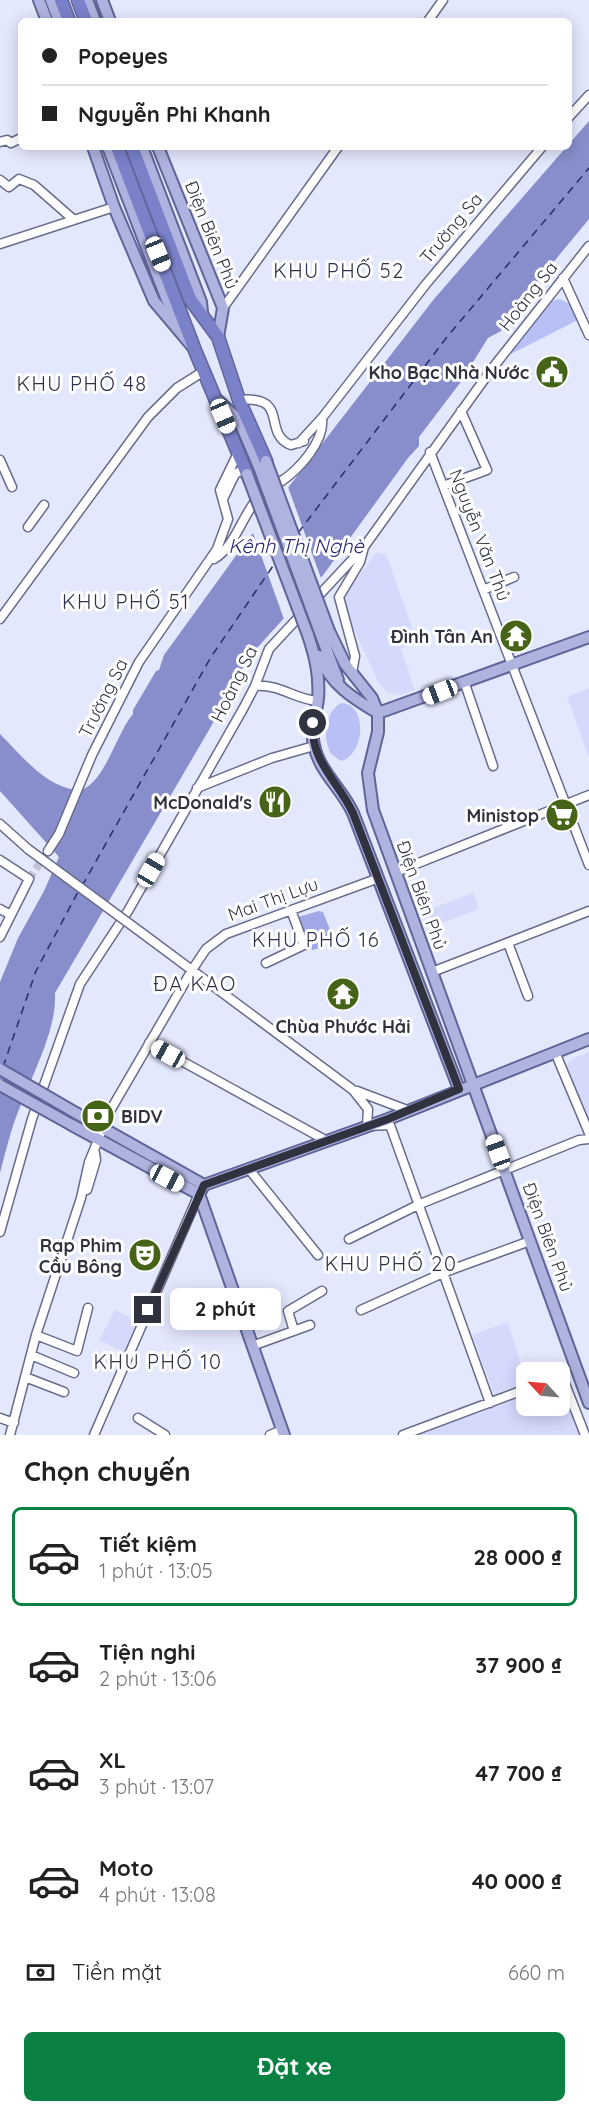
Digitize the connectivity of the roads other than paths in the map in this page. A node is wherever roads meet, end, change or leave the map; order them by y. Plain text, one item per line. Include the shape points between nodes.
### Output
1 (39, 0) edge
2 (51, 0) edge
3 (61, 0) edge
4 (78, 0) edge
5 (87, 0) edge
6 (102, 0) edge
7 (443, 0) edge
8 (46, 18) edge
9 (58, 18) edge
10 (68, 18) edge
11 (85, 18) edge
12 (94, 18) edge
13 (109, 18) edge
14 (430, 18) edge
15 (589, 95) edge
16 (572, 114) edge
17 (18, 140) edge
18 (0, 142) edge
19 (94, 150) edge
20 (109, 150) edge
21 (118, 150) edge
22 (133, 150) edge
23 (143, 150) edge
24 (159, 150) edge
25 (336, 150) edge
26 (539, 150) edge
27 (0, 180) edge
28 (114, 207) junction
29 (74, 220) junction
30 (0, 244) edge
31 (589, 246) edge
32 (563, 278) junction
33 (223, 308) junction
34 (202, 312) junction
35 (186, 325) junction
36 (589, 335) edge
37 (218, 337) junction
38 (195, 350) junction
39 (204, 371) junction
40 (215, 398) junction
41 (240, 400) junction
42 (461, 411) junction
43 (322, 418) junction
44 (299, 443) junction
45 (310, 445) junction
46 (430, 452) junction
47 (239, 453) junction
48 (302, 460) junction
49 (0, 462) edge
50 (262, 464) junction
51 (246, 471) junction
52 (444, 486) junction
53 (12, 487) dead end
54 (223, 499) junction
55 (44, 505) dead end
56 (28, 527) dead end
57 (364, 547) junction
58 (208, 561) junction
59 (514, 577) dead end
60 (483, 590) junction
61 (0, 619) edge
62 (316, 637) junction
63 (589, 637) edge
64 (512, 666) junction
65 (352, 674) junction
66 (465, 684) junction
67 (255, 686) junction
68 (318, 701) junction
69 (378, 713) junction
70 (314, 746) junction
71 (494, 766) dead end
72 (197, 788) junction
73 (589, 795) edge
74 (566, 804) junction
75 (0, 824) edge
76 (48, 851) tunnel mouth
77 (0, 861) edge
78 (589, 865) edge
79 (396, 872) junction
80 (379, 878) junction
81 (0, 909) edge
82 (291, 910) junction
83 (589, 911) edge
84 (11, 915) junction
85 (0, 937) edge
86 (508, 943) junction
87 (266, 963) dead end
88 (192, 970) junction
89 (432, 972) junction
90 (528, 996) dead end
91 (589, 1039) edge
92 (149, 1043) junction
93 (555, 1052) junction
94 (462, 1056) junction
95 (447, 1062) junction
96 (0, 1070) edge
97 (473, 1083) junction
98 (0, 1085) edge
99 (459, 1089) junction
100 (353, 1090) junction
101 (406, 1110) junction
102 (367, 1126) junction
103 (103, 1128) junction
104 (589, 1133) edge
105 (589, 1139) edge
106 (99, 1140) junction
107 (327, 1141) junction
108 (248, 1168) junction
109 (504, 1170) junction
110 (202, 1190) junction
111 (420, 1204) junction
112 (0, 1232) edge
113 (349, 1239) dead end
114 (530, 1241) junction
115 (318, 1255) dead end
116 (444, 1272) junction
117 (322, 1291) dead end
118 (88, 1308) dead end
119 (361, 1310) dead end
120 (310, 1325) dead end
121 (294, 1330) junction
122 (36, 1335) junction
123 (252, 1347) junction
124 (31, 1355) junction
125 (575, 1364) junction
126 (570, 1369) edge
127 (74, 1373) dead end
128 (25, 1377) junction
129 (64, 1392) dead end
130 (516, 1393) edge
131 (570, 1399) edge
132 (490, 1403) junction
133 (589, 1403) edge
134 (0, 1418) edge
135 (138, 1418) dead end
136 (0, 1424) edge
137 (12, 1428) edge
138 (283, 1433) edge
139 (94, 1435) edge
140 (165, 1435) edge
141 (270, 1435) edge
142 (403, 1435) edge
143 (585, 1435) edge

1 - 8 main road
2 - 9 main road
3 - 10 highway
4 - 11 highway
5 - 12 main road
6 - 13 main road
7 - 14 street
15 - 16 street
17 - 18 street
19 - 28 main road
20 - 35 main road via 167,300
21 - 35 highway
22 - 34 highway, Điện Biên Phủ via 190,299
23 - 34 main road, Điện Biên Phủ
24 - 33 main road, Điện Biên Phủ
25 - 33 street
26 - 43 street, Trường Sa via 426,284
27 - 29 street via 9,187 19,178 34,185
28 - 29 street
28 - 38 main road via 154,301
29 - 30 street
31 - 32 street, Hoàng Sa
32 - 36 street
32 - 42 street, Hoàng Sa
33 - 37 main road, Điện Biên Phủ
34 - 37 highway, Điện Biên Phủ
35 - 38 highway
37 - 41 highway, Điện Biên Phủ
38 - 39 highway
39 - 40 highway
39 - 61 street via 177,388 148,417
40 - 47 highway
40 - 50 main road via 239,420
41 - 44 street via 258,398 267,404 282,440 291,445
41 - 50 highway, Điện Biên Phủ
42 - 46 street, Hoàng Sa
42 - 52 street via 487,470
43 - 44 street, Trường Sa
43 - 45 street, Trường Sa
43 - 48 street, Trường Sa via 323,430
44 - 45 street via 307,441
45 - 48 street, Trường Sa
46 - 52 street, Nguyễn Văn Thủ
46 - 57 street, Hoàng Sa
47 - 51 highway
47 - 54 street via 222,482
48 - 58 street, Trường Sa via 281,482 260,495 223,551
49 - 53 street
50 - 62 main road, bridge
51 - 54 street via 235,474
51 - 62 main road, bridge
52 - 60 street, Nguyễn Văn Thủ
54 - 58 street via 228,525
55 - 56 street
57 - 65 street via 360,562 339,597 355,656
57 - 67 street, Hoàng Sa via 269,649
58 - 76 street, Trường Sa via 139,662 74,804
59 - 60 street
60 - 64 street, Nguyễn Văn Thủ
62 - 65 main road
62 - 68 main road, Ðiện Biên Phủ
62 - 69 main road via 341,689
63 - 64 main road
64 - 66 main road
64 - 74 street, Nguyễn Văn Thủ
65 - 69 main road
66 - 69 main road
66 - 71 street
67 - 68 street via 274,686 299,698
67 - 72 street, Hoàng Sa
68 - 70 main road, Ðiện Biên Phủ via 313,723
69 - 79 main road, Ðiện Biên Phủ via 369,790
70 - 72 street
70 - 80 main road, Ðiện Biên Phủ via 320,765 348,804
72 - 112 street, Hoàng Sa via 128,911 80,984 32,1119
73 - 74 street
74 - 78 street, Nguyễn Văn Thủ
74 - 79 street
75 - 88 street, bridge
77 - 84 street via 29,879
79 - 89 main road, Ðiện Biên Phủ
80 - 82 street, Mai Thị Lựu
80 - 95 main road, Ðiện Biên Phủ
81 - 84 street
82 - 87 street via 304,945
82 - 88 street, Mai Thị Lựu via 226,934 206,949
83 - 86 street
84 - 85 street
86 - 89 street
86 - 90 street
88 - 92 street, Mai Thị Lựu
88 - 100 street
89 - 94 main road, Ðiện Biên Phủ
91 - 93 main road
92 - 103 street, Mai Thị Lựu
92 - 107 street
93 - 97 main road
93 - 104 street
94 - 95 main road via 456,1062
94 - 97 main road, Ðiện Biên Phủ
95 - 99 main road, Ðiện Biên Phủ
96 - 103 main road, bridge
97 - 99 main road
97 - 109 main road, Điện Biên Phủ
98 - 106 main road, bridge
99 - 101 main road
100 - 101 street
100 - 102 street via 368,1109
101 - 102 main road
102 - 107 main road
102 - 111 street via 390,1125
103 - 106 street, Mai Thị Lựu
103 - 110 main road
105 - 109 street
106 - 110 main road
106 - 122 street, Mai Thị Lựu via 87,1190 81,1198
107 - 108 main road
108 - 110 main road
108 - 115 street
109 - 111 street
109 - 114 main road, Điện Biên Phủ
110 - 123 main road
110 - 139 street
111 - 113 street
111 - 116 street
114 - 116 street
114 - 125 main road, Điện Biên Phủ
116 - 119 street
116 - 132 street
117 - 121 street via 288,1311
118 - 122 street via 77,1351
120 - 121 street
121 - 123 street
122 - 124 street, Mai Thị Lựu
123 - 138 main road
124 - 127 street
124 - 128 street, Mai Thị Lựu
125 - 126 street
125 - 133 main road, Điện Biên Phủ
128 - 129 street
128 - 137 street, Mai Thị Lựu
130 - 132 street
131 - 143 street
132 - 142 street
134 - 137 street
135 - 140 street
136 - 137 street
138 - 141 street

